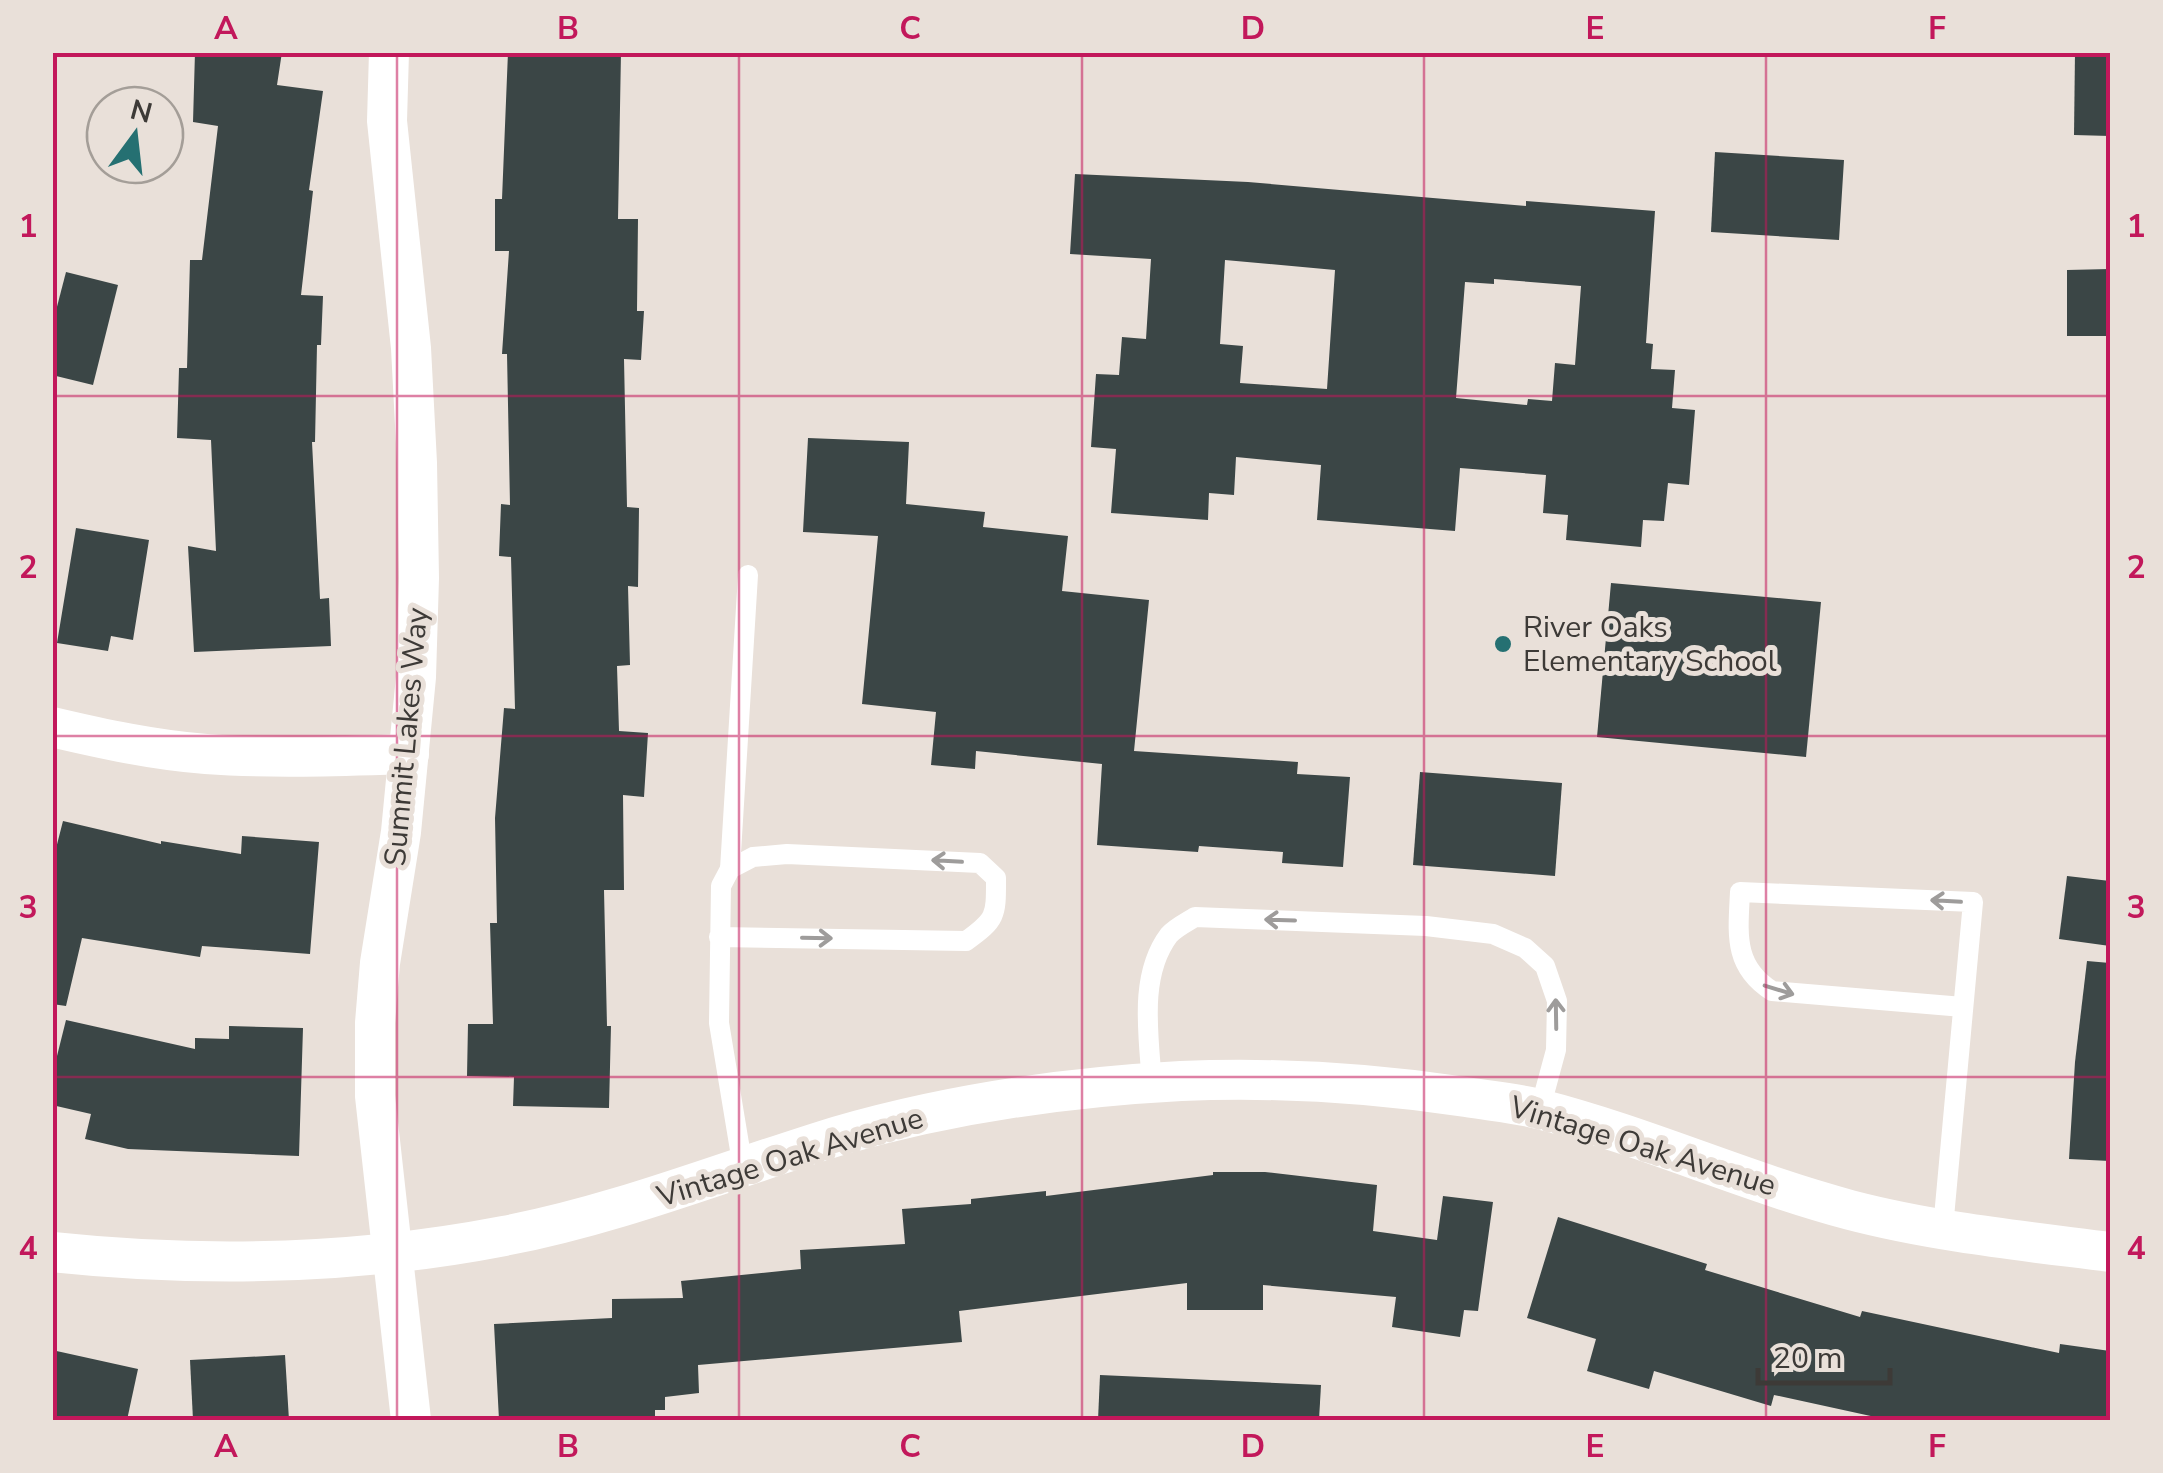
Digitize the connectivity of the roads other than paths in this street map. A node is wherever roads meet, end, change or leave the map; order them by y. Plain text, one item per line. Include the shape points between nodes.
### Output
1 (389, 52) edge
2 (748, 575) dead end
3 (52, 727) edge
4 (408, 754) junction
5 (730, 869) junction
6 (720, 937) junction
7 (1963, 1008) junction
8 (1152, 1084) junction
9 (1540, 1109) junction
10 (743, 1168) junction
11 (1943, 1228) junction
12 (52, 1252) edge
13 (2110, 1252) edge
14 (392, 1254) junction
15 (411, 1420) edge

1 - 4 street, Summit Lakes Way via 389,157 418,463 416,677
2 - 5 lane
3 - 4 street via 203,754
4 - 14 street, Summit Lakes Way via 375,1023 375,1096
5 - 6 lane via 720,886
6 -> 5 lane via 966,941 996,914 996,878 980,863 787,854 753,857
6 - 10 lane via 719,1023
7 -> 7 lane via 1973,902 1740,892 1738,934 1746,968 1772,991
7 - 11 lane
8 - 9 street, Vintage Oak Avenue via 1316,1082
9 -> 8 lane via 1556,1050 1557,1001 1545,966 1493,934 1426,926 1195,917 1171,933 1155,962 1147,1012
8 - 10 street, Vintage Oak Avenue via 971,1106 842,1135
9 - 11 street, Vintage Oak Avenue via 1850,1210
10 - 14 street, Vintage Oak Avenue via 541,1227
11 - 13 street, Vintage Oak Avenue
12 - 14 street, Vintage Oak Avenue via 263,1263
14 - 15 street, Summit Lakes Way

